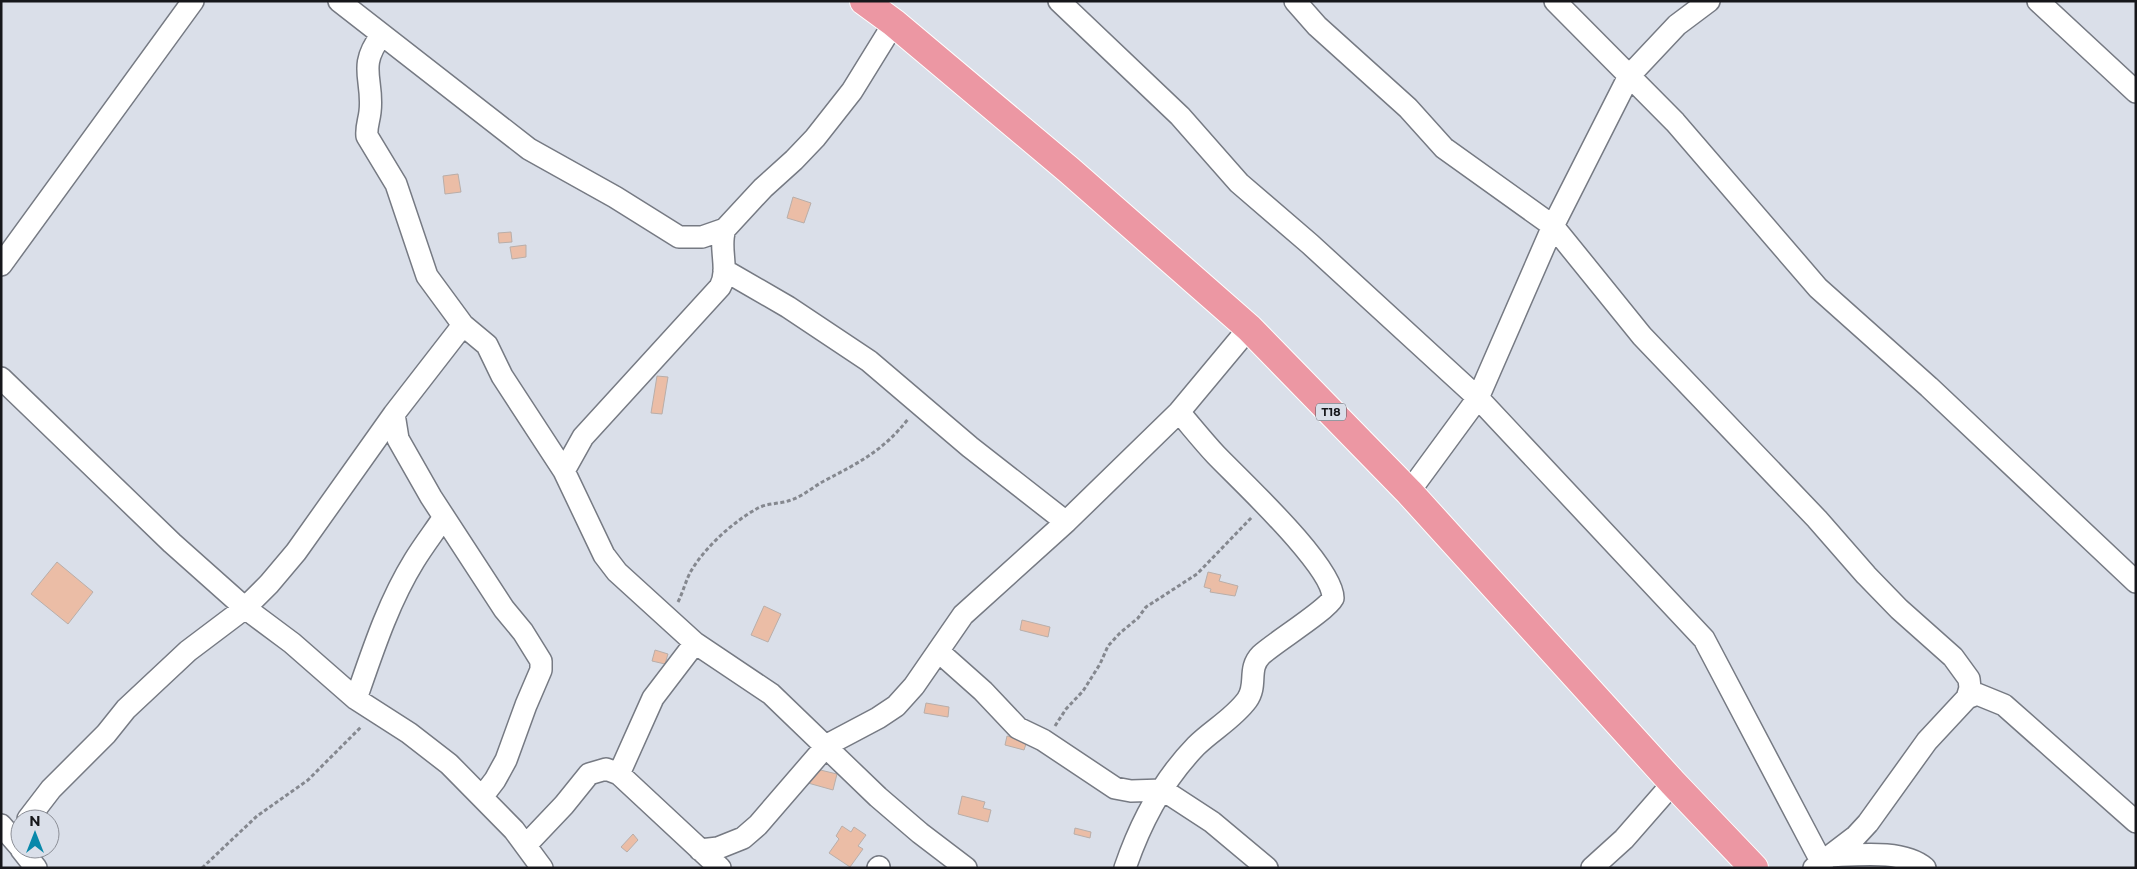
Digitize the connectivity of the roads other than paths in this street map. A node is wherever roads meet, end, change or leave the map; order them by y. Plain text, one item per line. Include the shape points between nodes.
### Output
1 (193, 1) edge
2 (338, 1) edge
3 (864, 1) edge
4 (1059, 1) edge
5 (1295, 1) edge
6 (1555, 1) edge
7 (1708, 1) edge
8 (2038, 1) edge
9 (894, 23) junction
10 (381, 36) junction
11 (1629, 76) junction
12 (2136, 92) edge
13 (1553, 226) junction
14 (725, 228) junction
15 (1, 265) edge
16 (724, 270) junction
17 (463, 325) junction
18 (1249, 328) junction
19 (1, 378) edge
20 (1478, 398) junction
21 (1179, 412) junction
22 (394, 414) junction
23 (564, 471) junction
24 (1409, 492) junction
25 (444, 517) junction
26 (1066, 522) junction
27 (2136, 582) edge
28 (245, 608) junction
29 (695, 643) junction
30 (938, 651) junction
31 (1967, 698) junction
32 (356, 699) junction
33 (827, 745) junction
34 (619, 774) junction
35 (1673, 784) junction
36 (1162, 790) junction
37 (482, 797) junction
38 (36, 809) edge
39 (2135, 821) edge
40 (526, 845) junction
41 (700, 850) junction
42 (1821, 862) edge
43 (542, 868) edge
44 (720, 868) edge
45 (966, 868) edge
46 (1125, 868) edge
47 (1267, 868) edge
48 (1592, 868) edge
49 (1754, 868) edge
50 (1924, 868) edge

1 - 15 street
2 - 10 street
3 - 9 highway, T18
4 - 20 street via 1180,116 1239,182
5 - 13 street via 1317,26 1408,108 1444,148
6 - 11 street
7 - 11 street via 1678,25
8 - 12 street
9 - 14 street via 852,91 821,131
9 - 18 highway, T18 via 1069,170
10 - 14 street via 529,149 678,237 702,237
10 - 17 street via 371,50 367,71 371,111 367,136 396,184 426,276
11 - 13 street
11 - 27 street via 1675,122 1818,288 1929,387
13 - 20 street
13 - 31 street via 1642,336 1817,519 1879,589 1953,657 1969,679
14 - 16 street via 722,239
16 - 23 street via 720,287 583,437
16 - 26 street via 788,307 869,361
17 - 22 street
17 - 23 street via 487,345 502,376
18 - 21 street
18 - 24 highway, T18
19 - 28 street via 172,543
20 - 24 street
20 - 42 street via 1704,639
21 - 26 street
21 - 36 street via 1303,545 1329,586 1332,598 1260,656 1252,669 1253,687 1247,699 1234,715 1195,748
22 - 25 street via 398,439
22 - 28 street via 296,552
23 - 29 street via 604,555 634,590
24 - 35 highway, T18
25 - 32 street via 413,562 400,588
25 - 37 street via 541,661 541,670 506,760
26 - 30 street via 978,599
28 - 32 street via 292,643
28 - 38 street via 188,651 126,709
29 - 33 street via 771,694
29 - 34 street via 653,698
30 - 33 street via 896,706
30 - 36 street via 1018,728 1044,740 1114,788
31 - 39 street via 1977,694 2004,705
31 - 42 street via 1927,741 1868,823
32 - 37 street via 449,764
33 - 41 street via 743,838 718,848
33 - 45 street via 878,797
34 - 40 street via 606,769 589,774
34 - 41 street
35 - 48 street via 1624,839
35 - 49 highway, T18
36 - 46 street via 1133,845
36 - 47 street via 1212,822
37 - 40 street
40 - 43 street
41 - 44 street
42 - 50 street via 1878,855 1904,858

